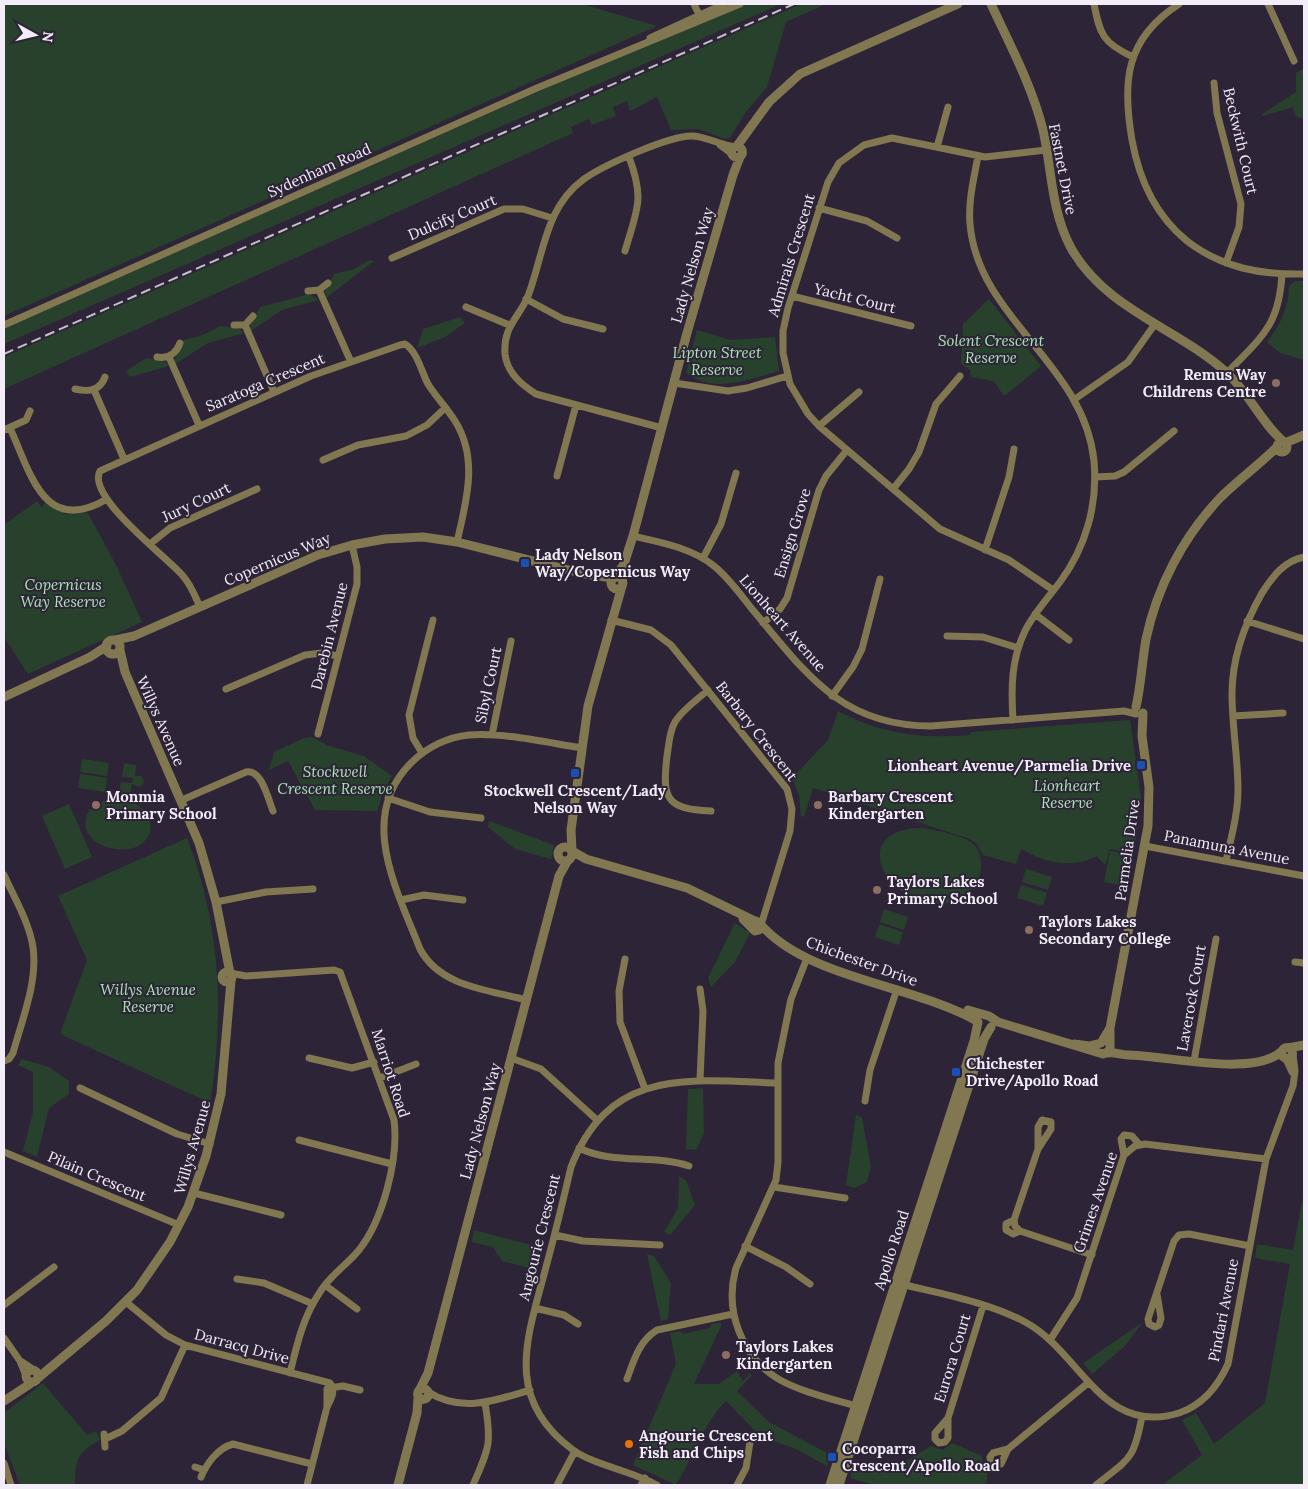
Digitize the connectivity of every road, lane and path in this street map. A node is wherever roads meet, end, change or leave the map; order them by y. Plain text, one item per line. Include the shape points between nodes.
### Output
1 (694, 4) edge
2 (724, 4) edge
3 (740, 4) edge
4 (958, 4) edge
5 (991, 4) edge
6 (1094, 4) edge
7 (1179, 4) edge
8 (1268, 4) edge
9 (700, 18) junction
10 (1133, 57) junction
11 (1294, 61) dead end
12 (1214, 83) dead end
13 (948, 107) dead end
14 (937, 147) junction
15 (1046, 150) junction
16 (737, 152) junction
17 (978, 156) junction
18 (629, 157) junction
19 (819, 208) junction
20 (552, 218) junction
21 (897, 238) dead end
22 (625, 251) dead end
23 (390, 258) dead end
24 (1226, 263) junction
25 (1282, 274) junction
26 (1304, 274) edge
27 (328, 283) dead end
28 (319, 290) junction
29 (308, 291) dead end
30 (792, 296) junction
31 (526, 299) junction
32 (466, 307) dead end
33 (253, 316) dead end
34 (234, 324) dead end
35 (1155, 324) junction
36 (4, 325) edge
37 (245, 325) junction
38 (509, 325) junction
39 (911, 326) dead end
40 (603, 329) dead end
41 (180, 343) dead end
42 (157, 357) dead end
43 (169, 357) junction
44 (351, 362) junction
45 (1227, 373) junction
46 (787, 376) junction
47 (960, 376) dead end
48 (105, 377) dead end
49 (674, 381) junction
50 (75, 389) dead end
51 (94, 390) junction
52 (274, 392) junction
53 (859, 392) dead end
54 (1075, 398) junction
55 (576, 405) junction
56 (446, 408) junction
57 (30, 411) dead end
58 (199, 425) junction
59 (819, 426) junction
60 (662, 428) junction
61 (7, 429) edge
62 (1174, 432) dead end
63 (1301, 437) edge
64 (1282, 446) junction
65 (1014, 449) dead end
66 (847, 450) junction
67 (124, 459) junction
68 (323, 460) dead end
69 (736, 473) dead end
70 (557, 476) dead end
71 (1095, 477) junction
72 (257, 489) dead end
73 (894, 489) junction
74 (108, 500) junction
75 (633, 536) junction
76 (457, 542) junction
77 (150, 544) junction
78 (352, 545) junction
79 (985, 550) junction
80 (1304, 557) edge
81 (703, 558) junction
82 (880, 579) dead end
83 (617, 583) junction
84 (1053, 590) junction
85 (200, 607) junction
86 (1035, 614) junction
87 (612, 616) junction
88 (433, 620) dead end
89 (1247, 621) junction
90 (763, 622) junction
91 (947, 636) dead end
92 (1304, 639) edge
93 (1069, 640) dead end
94 (511, 641) dead end
95 (114, 648) junction
96 (1018, 648) junction
97 (338, 656) junction
98 (226, 689) dead end
99 (708, 690) junction
100 (4, 696) edge
101 (832, 696) junction
102 (1138, 711) junction
103 (1283, 713) dead end
104 (1233, 716) junction
105 (1012, 720) junction
106 (318, 735) dead end
107 (492, 735) junction
108 (582, 748) junction
109 (422, 753) junction
110 (388, 798) junction
111 (182, 800) junction
112 (711, 810) dead end
113 (273, 811) dead end
114 (481, 818) dead end
115 (1145, 846) junction
116 (567, 854) junction
117 (1226, 861) junction
118 (4, 875) edge
119 (1304, 876) edge
120 (313, 889) dead end
121 (401, 900) junction
122 (463, 900) dead end
123 (216, 902) junction
124 (757, 925) junction
125 (1216, 939) dead end
126 (807, 958) junction
127 (625, 959) dead end
128 (1295, 962) dead end
129 (1304, 963) edge
130 (228, 977) junction
131 (700, 989) dead end
132 (896, 989) junction
133 (527, 1000) junction
134 (979, 1020) junction
135 (992, 1024) junction
136 (1304, 1045) edge
137 (1105, 1047) junction
138 (1288, 1054) junction
139 (309, 1058) dead end
140 (511, 1058) junction
141 (4, 1060) edge
142 (1194, 1061) junction
143 (374, 1062) junction
144 (416, 1064) dead end
145 (380, 1078) junction
146 (700, 1080) junction
147 (777, 1083) junction
148 (80, 1088) dead end
149 (645, 1089) junction
150 (865, 1101) dead end
151 (597, 1120) junction
152 (299, 1140) dead end
153 (210, 1144) junction
154 (1139, 1144) junction
155 (579, 1148) junction
156 (1038, 1150) dead end
157 (4, 1152) edge
158 (1124, 1155) junction
159 (1265, 1161) junction
160 (392, 1164) junction
161 (689, 1166) dead end
162 (774, 1187) junction
163 (194, 1193) junction
164 (844, 1198) dead end
165 (281, 1215) dead end
166 (179, 1225) junction
167 (555, 1235) junction
168 (660, 1245) dead end
169 (745, 1246) junction
170 (1250, 1246) junction
171 (1092, 1255) junction
172 (54, 1267) dead end
173 (237, 1279) dead end
174 (900, 1280) junction
175 (810, 1284) dead end
176 (325, 1285) junction
177 (1157, 1294) dead end
178 (126, 1302) junction
179 (312, 1304) junction
180 (4, 1305) edge
181 (983, 1306) junction
182 (535, 1308) junction
183 (357, 1309) dead end
184 (733, 1314) junction
185 (578, 1324) dead end
186 (4, 1338) edge
187 (1049, 1339) junction
188 (185, 1344) junction
189 (290, 1373) junction
190 (32, 1376) junction
191 (627, 1379) dead end
192 (1088, 1383) junction
193 (330, 1388) junction
194 (360, 1390) dead end
195 (530, 1390) junction
196 (424, 1395) junction
197 (4, 1401) edge
198 (485, 1404) junction
199 (859, 1407) junction
200 (1142, 1416) junction
201 (948, 1418) dead end
202 (105, 1440) dead end
203 (750, 1442) dead end
204 (1008, 1449) dead end
205 (575, 1451) junction
206 (4, 1463) edge
207 (312, 1464) junction
208 (195, 1467) dead end
209 (643, 1482) edge
210 (12, 1485) edge
211 (306, 1485) edge
212 (398, 1485) edge
213 (474, 1485) edge
214 (558, 1485) edge
215 (657, 1485) edge
216 (737, 1485) edge
217 (830, 1485) edge
218 (839, 1485) edge
219 (1096, 1485) edge

1 - 9 street
2 - 9 street, Sydenham Road
3 - 9 street, Sydenham Road
4 - 16 street via 800,74 775,95
5 - 15 street, Fastnet Drive via 1035,104
6 - 10 street via 1103,37 1113,47
7 - 10 street via 1154,24
8 - 11 street
9 - 36 street, Sydenham Road via 657,34 646,42
10 - 24 street via 1126,100 1135,155 1144,184 1160,212 1180,235
12 - 24 street, Beckwith Court via 1217,113 1241,204 1239,227
13 - 14 street
14 - 17 street, Admirals Crescent
14 - 19 street, Admirals Crescent via 892,138 864,145 845,158 835,170
15 - 17 street, Admirals Crescent
15 - 35 street, Fastnet Drive via 1056,208 1075,254 1105,291
16 - 18 street via 693,136 675,137
16 - 49 street, Lady Nelson Way
17 - 54 street via 970,224 986,277 1002,305
18 - 20 street via 585,179 567,195
18 - 22 street via 640,191
19 - 21 street via 866,221
19 - 30 street, Admirals Crescent
20 - 23 street, Dulcify Court via 524,209 504,209
20 - 31 street
24 - 25 street via 1254,272
25 - 26 street
25 - 45 street via 1280,300 1271,324
27 - 28 street
28 - 29 street
28 - 44 street
30 - 39 street, Yacht Court
30 - 46 street, Admirals Crescent via 783,331
31 - 38 street
31 - 40 street via 563,319
32 - 38 street
33 - 37 street
34 - 37 street
35 - 45 street, Fastnet Drive via 1192,346
35 - 54 street via 1128,362
37 - 52 street
38 - 55 street via 505,356 512,373 536,394
41 - 43 street
42 - 43 street
43 - 58 street
44 - 52 street, Saratoga Crescent
44 - 56 street, Saratoga Crescent via 405,344 411,349 430,388
45 - 64 street, Fastnet Drive via 1250,398
46 - 49 street via 737,390 718,391
46 - 59 street, Admirals Crescent via 799,402
47 - 73 street via 936,404 915,461
48 - 51 street
49 - 60 street, Lady Nelson Way
50 - 51 street
51 - 67 street
52 - 58 street, Saratoga Crescent
53 - 59 street
54 - 71 street via 1091,443
55 - 60 street
55 - 70 street
56 - 68 street via 427,425 406,436 358,445
56 - 76 street, Saratoga Crescent via 463,437 469,465 468,488
57 - 61 street via 28,418
58 - 67 street, Saratoga Crescent
59 - 66 street, Admirals Crescent
60 - 75 street, Lady Nelson Way
61 - 74 street via 38,490 49,502 75,512
62 - 71 street via 1124,472
63 - 64 street, Parmelia Drive
64 - 102 street, Parmelia Drive via 1233,485 1213,506 1179,553 1151,619 1142,664
65 - 79 street via 1009,477
66 - 73 street, Admirals Crescent
66 - 90 street, Ensign Grove via 819,490 787,598 780,609
67 - 74 street, Saratoga Crescent via 98,473
69 - 81 street via 721,524
71 - 84 street via 1086,532 1075,558
72 - 77 street, Jury Court via 170,528
73 - 79 street, Admirals Crescent via 940,529
74 - 77 street, Saratoga Crescent
75 - 81 street, Lionheart Avenue via 687,550
75 - 83 street, Lady Nelson Way
76 - 78 street, Copernicus Way via 412,537 385,538
76 - 83 street, Copernicus Way
77 - 85 street, Saratoga Crescent via 185,578
78 - 85 street, Copernicus Way via 307,559
78 - 97 street, Darebin Avenue via 358,567 357,584
79 - 84 street, Admirals Crescent via 1008,560
80 - 89 street via 1287,564 1276,574
81 - 90 street, Lionheart Avenue via 725,576
82 - 101 street via 862,649
83 - 87 street
84 - 86 street
85 - 95 street, Copernicus Way
86 - 93 street
86 - 96 street
87 - 99 street, Barbary Crescent via 661,637
87 - 108 street via 591,695
88 - 109 street via 410,715 413,738
89 - 92 street
89 - 104 street via 1234,672
90 - 101 street, Lionheart Avenue via 807,674
91 - 96 street via 983,637
94 - 107 street, Sibyl Court
95 - 100 street, Copernicus Way
95 - 111 street, Willys Avenue
96 - 105 street via 1011,684
97 - 98 street via 306,655
97 - 106 street, Darebin Avenue
99 - 112 street via 674,724 664,781 665,791 673,803 688,809
99 - 124 street, Barbary Crescent via 782,781 792,809 790,831 766,908
101 - 105 street, Lionheart Avenue via 866,714 909,725
102 - 105 street, Lionheart Avenue
102 - 115 street, Parmelia Drive via 1149,787
103 - 104 street
104 - 117 street via 1238,790
107 - 108 street
107 - 109 street via 455,737
108 - 116 street
109 - 110 street via 404,770
110 - 114 street via 430,812
110 - 121 street via 383,820 384,847
111 - 113 street via 251,771 258,776
111 - 123 street, Willys Avenue via 199,843
115 - 117 street, Panamuna Avenue
115 - 137 street, Parmelia Drive
116 - 124 street, Chichester Drive via 677,885
116 - 133 street, Lady Nelson Way
117 - 119 street, Panamuna Avenue
118 - 141 street via 28,928 34,962 13,1053
120 - 123 street via 266,892
121 - 122 street via 424,894
121 - 133 street via 420,949 428,963 440,973 462,983
123 - 130 street, Willys Avenue
124 - 126 street, Chichester Drive
125 - 142 street, Laverock Court
126 - 132 street, Chichester Drive
126 - 147 street via 787,1013
127 - 149 street via 619,991 620,1022
128 - 129 street
130 - 143 street, Marriot Road via 340,972
130 - 153 street, Willys Avenue via 223,1076
131 - 146 street via 703,1011
132 - 134 street, Chichester Drive
132 - 150 street via 870,1070
133 - 140 street, Lady Nelson Way
134 - 135 street, Chichester Drive
134 - 174 street, Apollo Road
135 - 137 street via 1011,1026 1074,1044
135 - 174 street, Apollo Road
136 - 138 street
137 - 142 street via 1134,1055
138 - 142 street via 1232,1065
138 - 159 street, Pindari Avenue via 1293,1082
139 - 143 street via 352,1068
140 - 151 street via 541,1069
140 - 196 street, Lady Nelson Way
143 - 145 street, Marriot Road
144 - 145 street
145 - 160 street, Marriot Road via 394,1120
146 - 147 street, Angourie Crescent
146 - 149 street, Angourie Crescent via 667,1082
147 - 162 street via 778,1162
148 - 153 street via 177,1134
149 - 151 street, Angourie Crescent via 615,1104
151 - 155 street, Angourie Crescent
152 - 160 street
153 - 163 street, Willys Avenue
154 - 158 street, Grimes Avenue
154 - 158 street via 1132,1136 1124,1135 1121,1139
154 - 159 street, Grimes Avenue via 1228,1153
155 - 161 street via 603,1157
155 - 167 street, Angourie Crescent via 570,1167
156 - 171 street via 1014,1220 1015,1226
157 - 166 street, Pilain Crescent
158 - 171 street, Grimes Avenue
159 - 170 street, Pindari Avenue
160 - 176 street, Marriot Road via 372,1230 360,1249
162 - 164 street
162 - 169 street
163 - 165 street
163 - 166 street, Willys Avenue
166 - 178 street, Willys Avenue via 158,1262
167 - 168 street via 583,1241
167 - 182 street, Angourie Crescent
169 - 175 street via 786,1267
169 - 184 street via 732,1283
170 - 177 street via 1189,1234 1179,1235 1174,1240
170 - 200 street, Pindari Avenue via 1231,1354 1218,1384 1201,1401 1184,1411 1164,1416
171 - 187 street, Grimes Avenue via 1077,1298
172 - 180 street
173 - 179 street via 273,1286
174 - 181 street, Pindari Avenue
174 - 199 street, Apollo Road
176 - 179 street, Marriot Road
176 - 183 street
178 - 188 street, Darracq Drive via 166,1335
178 - 190 street, Willys Avenue via 94,1332
179 - 189 street, Marriot Road via 302,1326
181 - 187 street, Pindari Avenue via 1024,1322
181 - 201 street, Eurora Court
182 - 185 street via 564,1315
182 - 195 street, Angourie Crescent via 525,1350
184 - 191 street via 667,1326 652,1333 638,1349
184 - 199 street via 745,1346 773,1375 797,1387
186 - 190 street
187 - 192 street, Pindari Avenue
188 - 189 street, Darracq Drive
188 - 202 street via 161,1398 122,1431
189 - 193 street, Darracq Drive via 326,1381
190 - 197 street, Willys Avenue
192 - 200 street, Pindari Avenue via 1110,1403
192 - 204 street
193 - 194 street, Darracq Drive
193 - 207 street via 333,1394
195 - 198 street
195 - 205 street, Angourie Crescent via 547,1424
196 - 198 street via 467,1405
196 - 212 street, Lady Nelson Way
198 - 213 street via 490,1441
199 - 217 street, Apollo Road
199 - 218 street, Apollo Road
200 - 219 street via 1133,1454
203 - 216 street via 748,1462
205 - 209 street, Angourie Crescent
205 - 214 street
206 - 210 street
207 - 208 street via 234,1444 222,1449 202,1473
207 - 211 street
209 - 215 street, Angourie Crescent

